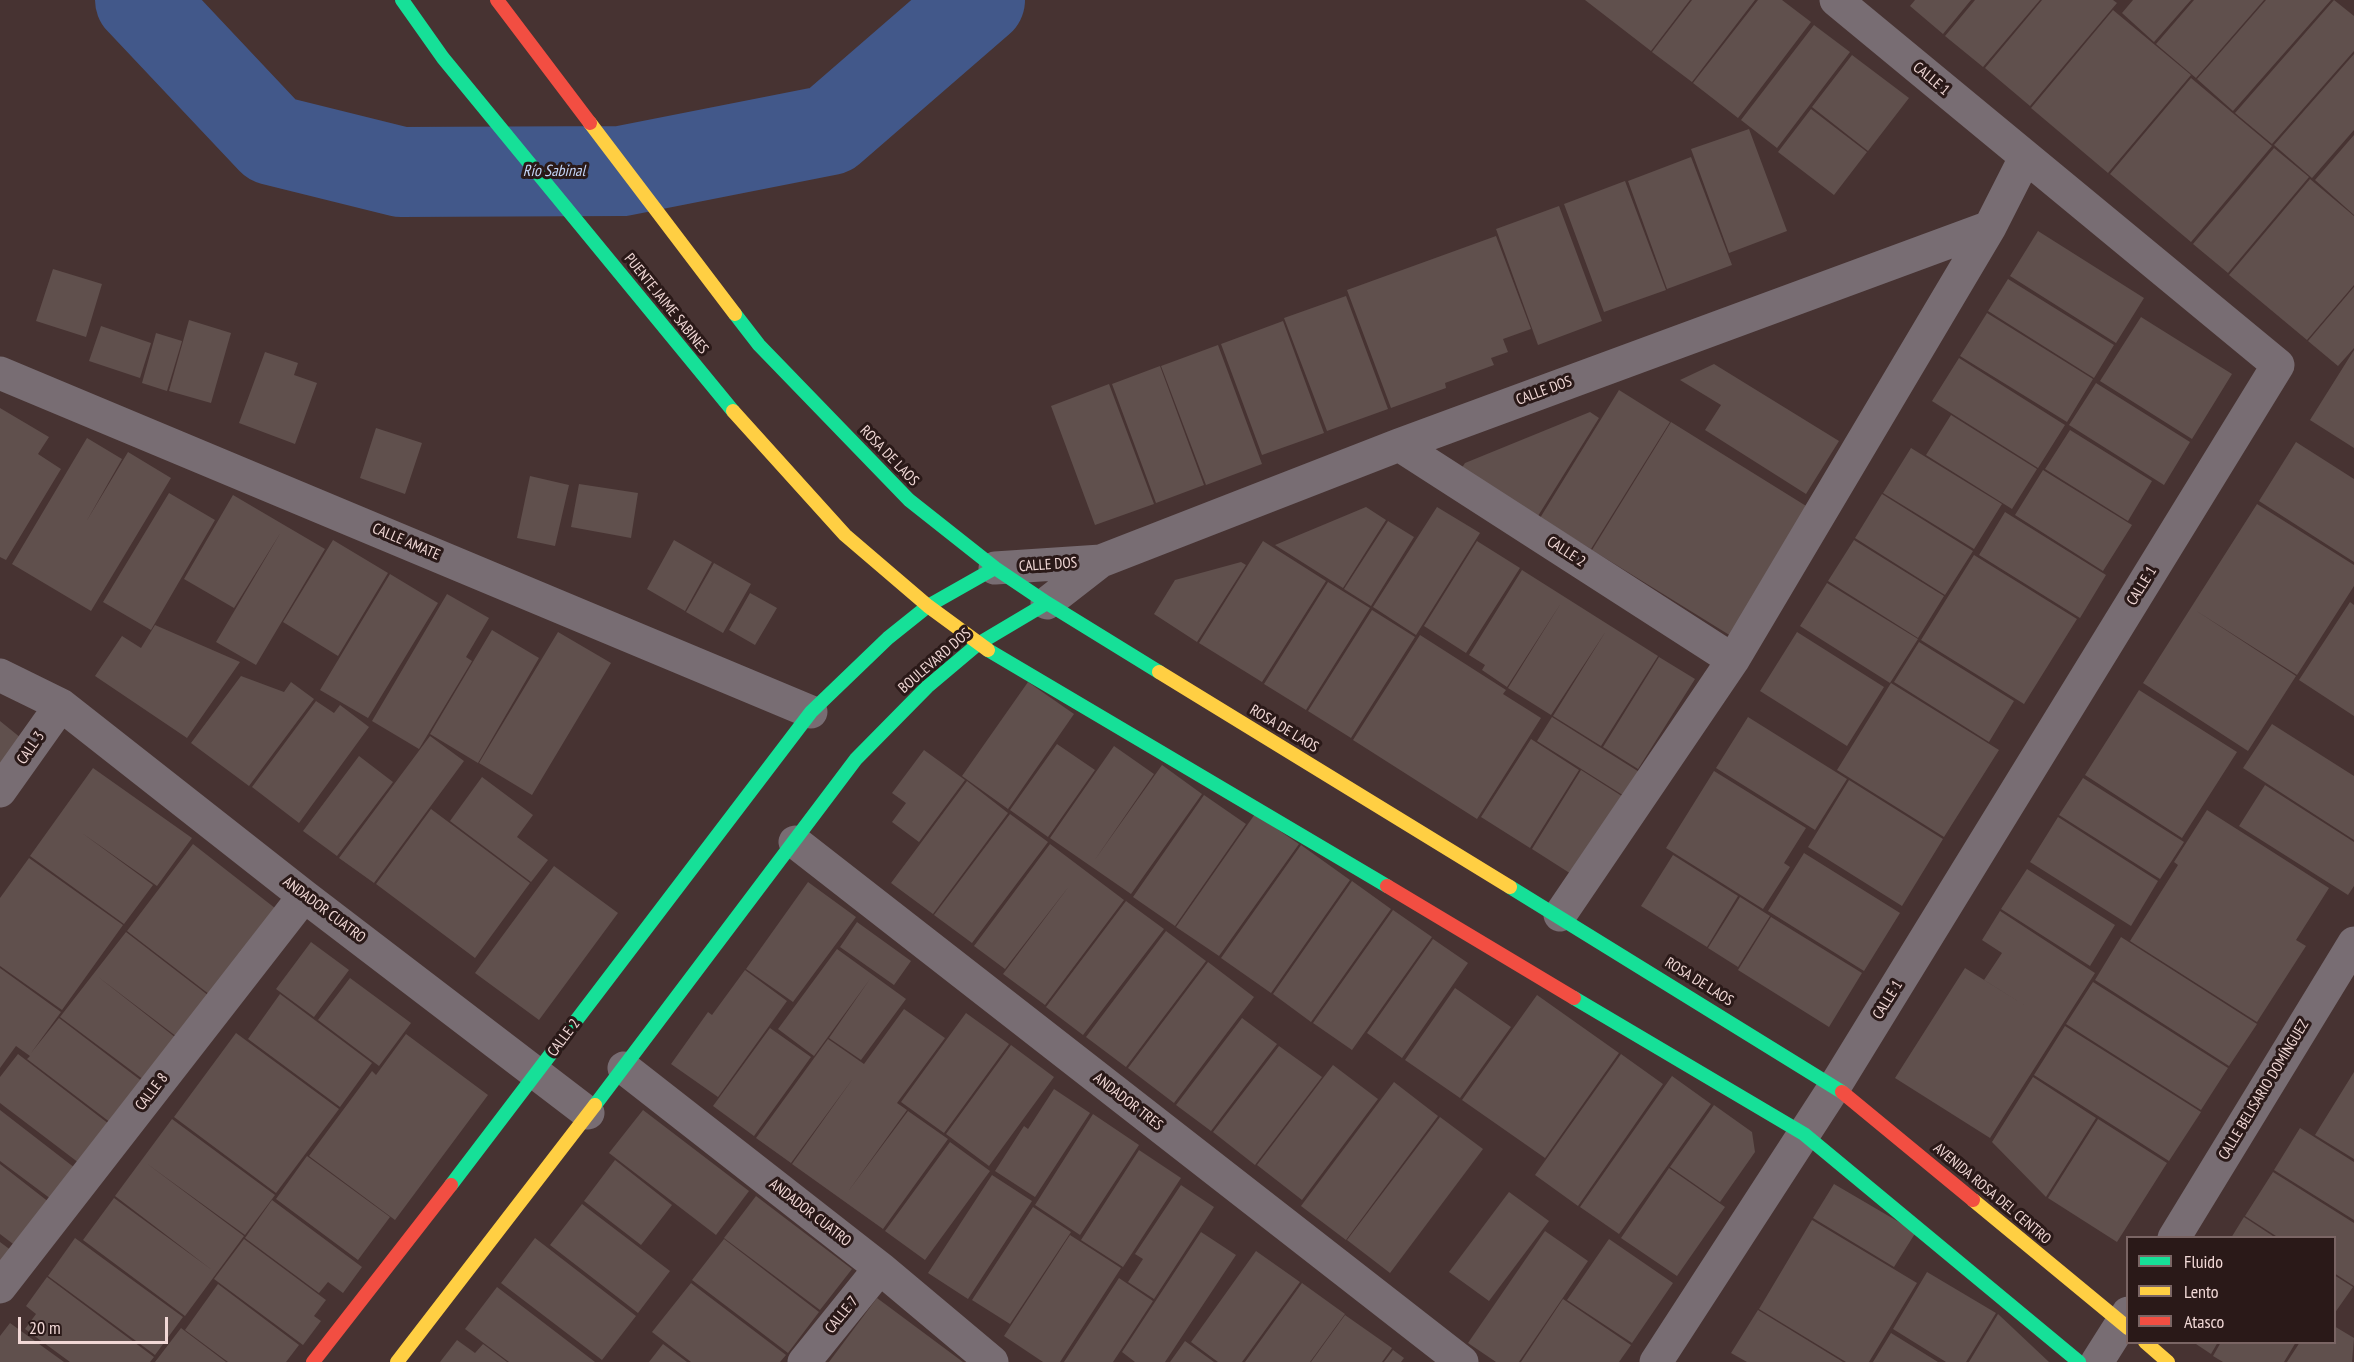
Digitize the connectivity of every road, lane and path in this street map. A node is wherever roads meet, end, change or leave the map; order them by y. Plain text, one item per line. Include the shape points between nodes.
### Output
1 (402, 0) edge
2 (496, 0) edge
3 (1836, 0) edge
4 (2025, 158) junction
5 (1990, 227) junction
6 (0, 373) edge
7 (1399, 445) junction
8 (1101, 561) junction
9 (995, 568) junction
10 (1047, 603) junction
11 (928, 606) junction
12 (978, 644) junction
13 (1734, 660) junction
14 (0, 675) edge
15 (61, 705) junction
16 (811, 712) junction
17 (0, 791) edge
18 (795, 842) junction
19 (304, 896) junction
20 (1560, 915) junction
21 (2354, 943) edge
22 (624, 1068) junction
23 (538, 1072) junction
24 (1835, 1086) junction
25 (588, 1113) junction
26 (1804, 1134) junction
27 (2175, 1236) edge
28 (880, 1268) junction
29 (0, 1287) edge
30 (2126, 1324) edge
31 (2126, 1331) edge
32 (2148, 1344) edge
33 (313, 1362) edge
34 (397, 1362) edge
35 (804, 1362) edge
36 (993, 1362) edge
37 (1462, 1362) edge
38 (1656, 1362) edge
39 (2079, 1362) edge
40 (2097, 1362) edge
41 (2168, 1362) edge

1 - 11 main road, PUENTE JAIME SABINES via 443,58 714,389 845,535
2 - 9 main road, ROSA DE LAOS via 759,345 909,500
3 - 4 street, CALLE 1
4 - 5 street
4 - 24 street, CALLE 1 via 2278,365
5 - 7 street, CALLE DOS
5 - 13 street
6 - 16 street, CALLE AMATE
7 - 8 street, CALLE DOS
7 - 13 street, CALLE 2
8 - 9 street, CALLE DOS
8 - 10 street, CALLE DOS
9 - 10 main road, ROSA DE LAOS
9 - 11 main road
10 - 12 main road, BOULEVARD DOS
10 - 20 main road, ROSA DE LAOS
11 - 12 main road, PUENTE JAIME SABINES
11 - 16 main road via 888,638
12 - 18 main road, BOULEVARD DOS via 927,687 856,759
12 - 26 main road
13 - 20 street
14 - 15 street
15 - 17 street, CALL 3
15 - 19 street, ANDADOR CUATRO
16 - 23 main road, CALLE 2
18 - 22 main road
18 - 37 street, ANDADOR TRES
19 - 23 street, ANDADOR CUATRO
19 - 29 street, CALLE 8
20 - 24 main road, ROSA DE LAOS
21 - 27 street, CALLE BELISARIO DOMÍNGUEZ
22 - 25 main road
22 - 28 street, ANDADOR CUATRO
23 - 25 street, ANDADOR CUATRO
23 - 33 main road, CALLE 2
24 - 26 street
24 - 30 main road, AVENIDA ROSA DEL CENTRO
25 - 34 main road
26 - 38 street
26 - 39 main road
28 - 35 street, CALLE 7
28 - 36 street, ANDADOR CUATRO
31 - 40 street
32 - 41 main road, AVENIDA ROSA DEL CENTRO

